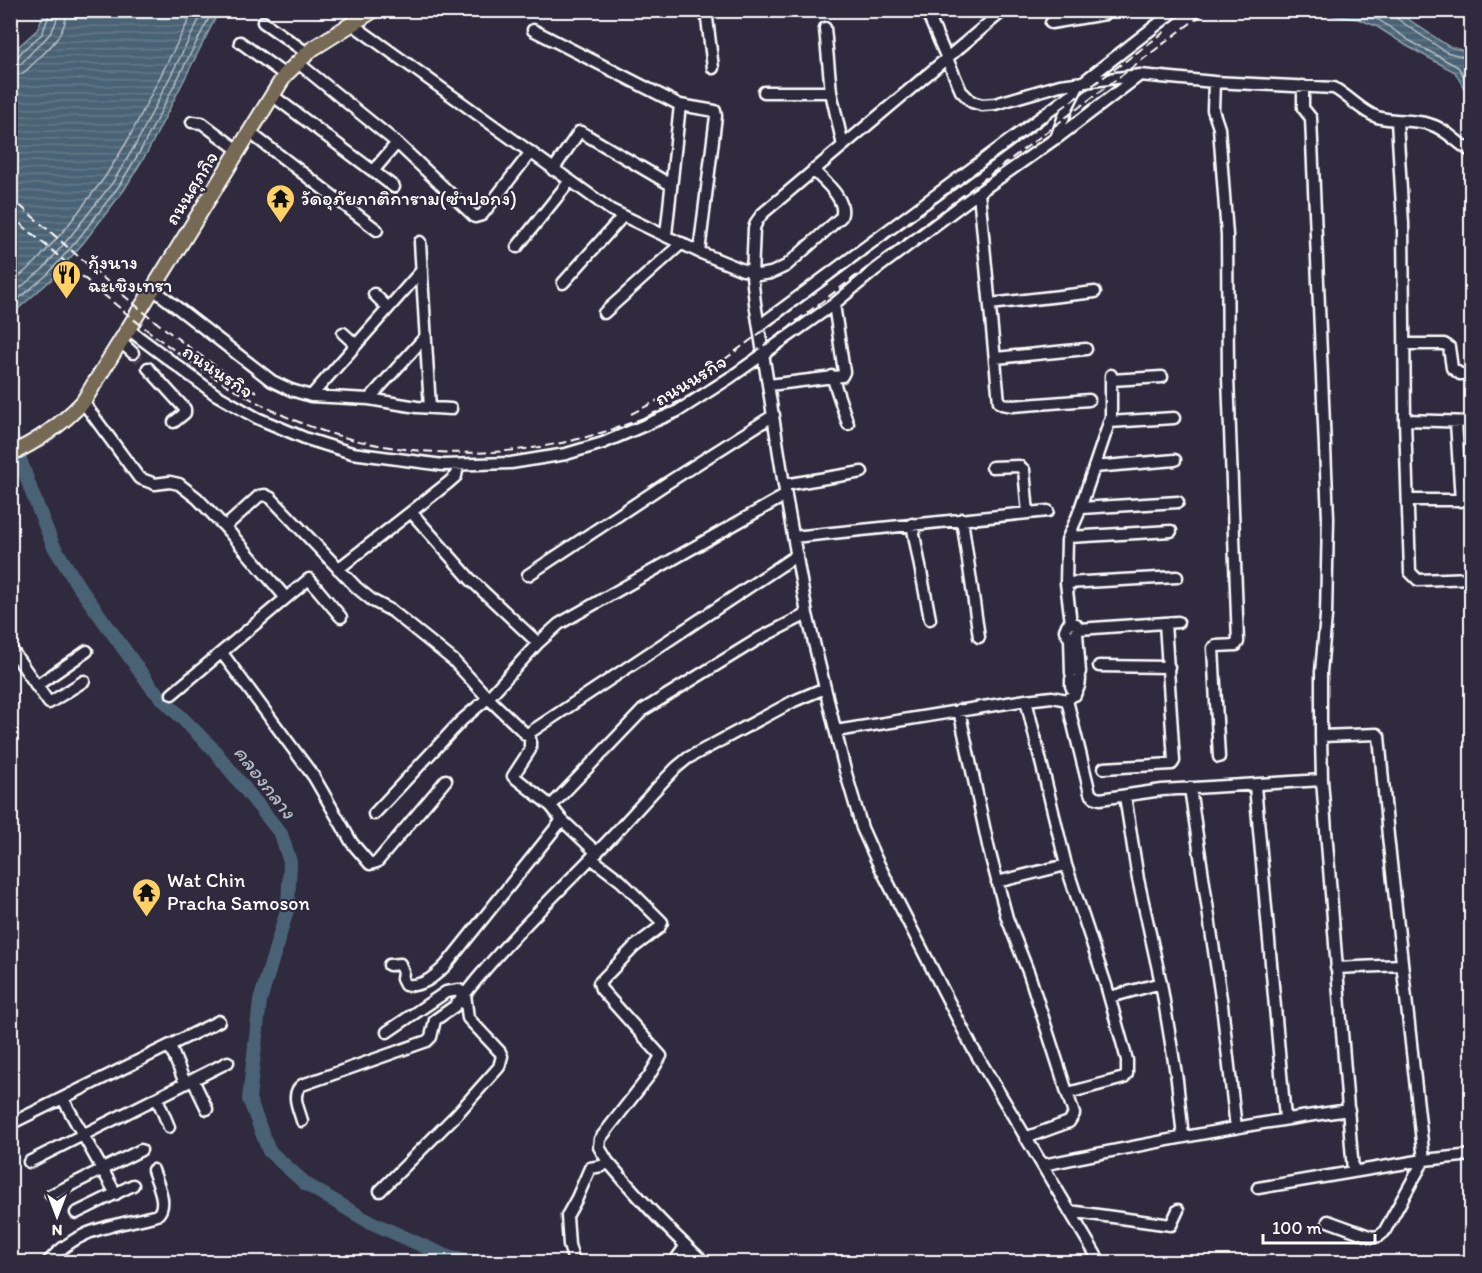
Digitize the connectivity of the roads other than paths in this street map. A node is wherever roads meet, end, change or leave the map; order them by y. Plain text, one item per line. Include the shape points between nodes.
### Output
1 (706, 10) edge
2 (926, 10) edge
3 (1004, 10) edge
4 (1108, 10) edge
5 (1176, 10) edge
6 (369, 12) edge
7 (1063, 16) edge
8 (263, 22) dead end
9 (1051, 23) dead end
10 (352, 24) junction
11 (825, 28) dead end
12 (533, 30) dead end
13 (240, 42) dead end
14 (302, 58) junction
15 (947, 59) junction
16 (713, 68) dead end
17 (285, 75) junction
18 (1140, 75) junction
19 (1083, 82) junction
20 (1214, 82) junction
21 (1303, 86) junction
22 (764, 92) dead end
23 (831, 92) junction
24 (1074, 93) junction
25 (272, 95) junction
26 (680, 105) junction
27 (1397, 121) junction
28 (192, 122) dead end
29 (249, 132) junction
30 (1056, 138) junction
31 (398, 143) junction
32 (843, 146) junction
33 (238, 150) junction
34 (531, 152) junction
35 (1472, 152) edge
36 (553, 170) junction
37 (813, 170) junction
38 (373, 171) junction
39 (570, 182) junction
40 (671, 185) junction
41 (394, 187) dead end
42 (979, 193) junction
43 (623, 216) junction
44 (377, 230) dead end
45 (666, 235) junction
46 (420, 242) dead end
47 (682, 243) junction
48 (517, 247) dead end
49 (699, 252) junction
50 (422, 270) junction
51 (752, 273) junction
52 (563, 283) dead end
53 (152, 288) junction
54 (1095, 292) dead end
55 (374, 294) dead end
56 (834, 304) junction
57 (990, 304) junction
58 (388, 308) junction
59 (604, 313) dead end
60 (759, 326) junction
61 (128, 329) junction
62 (343, 333) dead end
63 (425, 337) junction
64 (120, 341) junction
65 (1404, 344) junction
66 (356, 345) junction
67 (1086, 349) dead end
68 (133, 353) tunnel mouth
69 (764, 353) junction
70 (996, 358) junction
71 (148, 368) tunnel mouth
72 (1472, 374) edge
73 (832, 376) junction
74 (1162, 377) dead end
75 (769, 385) junction
76 (311, 396) junction
77 (369, 399) junction
78 (1089, 400) dead end
79 (83, 402) junction
80 (430, 408) junction
81 (451, 409) dead end
82 (774, 415) junction
83 (1174, 418) dead end
84 (1405, 420) junction
85 (174, 422) dead end
86 (1109, 422) junction
87 (1456, 422) junction
88 (1472, 422) edge
89 (848, 424) dead end
90 (10, 454) edge
91 (1175, 460) dead end
92 (458, 465) junction
93 (992, 467) dead end
94 (1094, 467) junction
95 (862, 472) dead end
96 (785, 490) junction
97 (1408, 500) junction
98 (1466, 500) edge
99 (1178, 502) dead end
100 (1080, 508) junction
101 (1048, 511) dead end
102 (411, 512) junction
103 (1028, 513) junction
104 (962, 519) junction
105 (912, 524) junction
106 (225, 527) junction
107 (1172, 531) dead end
108 (793, 537) junction
109 (1069, 537) junction
110 (797, 555) junction
111 (338, 569) junction
112 (528, 575) dead end
113 (1177, 577) dead end
114 (1472, 578) edge
115 (1066, 583) junction
116 (286, 598) junction
117 (807, 614) junction
118 (341, 617) dead end
119 (930, 619) dead end
120 (1178, 622) dead end
121 (1165, 623) junction
122 (1074, 631) junction
123 (979, 637) dead end
124 (538, 643) junction
125 (11, 649) edge
126 (87, 651) dead end
127 (222, 652) junction
128 (1099, 666) dead end
129 (1169, 666) junction
130 (84, 681) dead end
131 (36, 686) junction
132 (825, 688) junction
133 (172, 694) dead end
134 (488, 698) junction
135 (1071, 698) junction
136 (1026, 700) junction
137 (959, 710) junction
138 (836, 731) junction
139 (526, 735) junction
140 (1321, 736) junction
141 (1219, 757) dead end
142 (1104, 768) dead end
143 (446, 780) dead end
144 (1322, 780) junction
145 (1255, 786) junction
146 (1190, 788) junction
147 (1125, 796) junction
148 (551, 806) junction
149 (374, 814) dead end
150 (562, 820) junction
151 (594, 855) junction
152 (1066, 865) junction
153 (997, 882) junction
154 (389, 965) dead end
155 (1402, 965) junction
156 (1336, 968) junction
157 (1161, 983) junction
158 (465, 994) junction
159 (1110, 997) junction
160 (219, 1022) dead end
161 (387, 1032) dead end
162 (170, 1046) junction
163 (228, 1062) dead end
164 (189, 1082) junction
165 (1068, 1093) junction
166 (63, 1098) junction
167 (157, 1098) junction
168 (207, 1109) dead end
169 (1349, 1110) junction
170 (1285, 1118) junction
171 (302, 1121) dead end
172 (10, 1124) edge
173 (169, 1127) dead end
174 (1236, 1128) junction
175 (84, 1135) junction
176 (1184, 1137) junction
177 (1025, 1138) junction
178 (141, 1150) dead end
179 (1472, 1155) edge
180 (1424, 1160) junction
181 (30, 1162) dead end
182 (608, 1162) junction
183 (1043, 1165) junction
184 (103, 1169) junction
185 (153, 1170) dead end
186 (1353, 1171) junction
187 (133, 1185) dead end
188 (1258, 1188) dead end
189 (380, 1191) dead end
190 (116, 1194) junction
191 (51, 1195) dead end
192 (1178, 1210) dead end
193 (1069, 1211) junction
194 (76, 1213) dead end
195 (1328, 1221) dead end
196 (685, 1246) junction
197 (48, 1263) edge
198 (573, 1263) edge
199 (674, 1263) edge
200 (704, 1263) edge
201 (1100, 1263) edge

1 - 16 street
2 - 15 street
3 - 15 street
4 - 7 street via 1105,14
5 - 19 street
6 - 10 main road, ถนนศุภกิจ
7 - 9 street
8 - 14 street
10 - 14 main road, ถนนศุภกิจ
10 - 34 street
11 - 23 street
12 - 26 street
13 - 17 street
14 - 17 main road, ถนนศุภกิจ
14 - 31 street
15 - 19 street via 961,91 972,102 982,105
15 - 32 street
17 - 25 main road, ถนนศุภกิจ
18 - 19 street
18 - 20 street
18 - 30 street, ถนนนรกิจ
19 - 24 street
20 - 21 street
20 - 141 street via 1213,110 1219,128 1227,234 1238,642 1213,648
21 - 27 street via 1334,88 1364,110
21 - 140 street via 1303,107 1311,118 1328,507
22 - 23 street
23 - 32 street
24 - 30 street
24 - 60 street
25 - 29 main road, ถนนศุภกิจ
25 - 38 street
26 - 40 street
26 - 49 street via 715,111 716,116
27 - 35 street via 1428,123
27 - 65 street
28 - 33 street via 202,123
29 - 33 main road, ถนนศุภกิจ
29 - 44 street
30 - 42 street, ถนนนรกิจ
31 - 34 street via 477,217
31 - 38 street
32 - 37 street
33 - 53 main road, ถนนศุภกิจ
34 - 36 street
36 - 39 street
36 - 40 street via 581,132
37 - 51 street via 757,220
37 - 51 street via 839,199 843,207 841,217 786,266 771,273
38 - 41 street
39 - 43 street
39 - 48 street
40 - 45 street
42 - 56 street, ถนนนรกิจ
42 - 57 street
43 - 45 street
43 - 52 street
45 - 47 street
46 - 50 street
47 - 49 street
47 - 59 street
49 - 51 street
50 - 58 street
50 - 63 street
51 - 60 street
53 - 61 main road, ถนนศุภกิจ
53 - 76 street via 272,381
54 - 57 street
55 - 58 street
56 - 69 street, ถนนนรกิจ
56 - 73 street via 844,372 842,376
57 - 70 street
58 - 66 street
60 - 69 street
61 - 64 main road, ถนนศุภกิจ
61 - 92 street, ถนนนรกิจ via 215,394 257,418 352,453
62 - 66 street
63 - 77 street
63 - 80 street
64 - 68 street
64 - 79 main road, ถนนศุภกิจ
65 - 72 street via 1444,344 1449,347 1452,368 1460,374
65 - 84 street
66 - 76 street
67 - 70 street
69 - 75 street
69 - 92 street, ถนนนรกิจ via 690,404 603,443 511,463
70 - 78 street via 1002,404
71 - 85 street via 185,409
73 - 75 street
73 - 89 street
74 - 86 street via 1111,378
75 - 82 street
76 - 77 street
77 - 80 street
79 - 90 main road, ถนนศุภกิจ via 44,437
79 - 106 street via 139,478 155,484 180,484
80 - 81 street
82 - 96 street
82 - 112 street
83 - 86 street
84 - 87 street
84 - 97 street
86 - 94 street
87 - 88 street
87 - 98 street
91 - 94 street
92 - 102 street via 456,476
93 - 103 street via 1018,466 1024,470
94 - 100 street
95 - 96 street
96 - 108 street
96 - 124 street via 559,624
97 - 98 street
97 - 114 street via 1413,577
99 - 100 street
100 - 109 street
101 - 103 street
102 - 111 street
102 - 124 street via 471,580
103 - 104 street
104 - 105 street
104 - 123 street
105 - 108 street
105 - 119 street
106 - 111 street via 259,496 266,495
106 - 116 street
107 - 109 street
108 - 110 street
109 - 115 street
110 - 117 street
110 - 139 street
111 - 134 street via 365,596 392,611 453,660
113 - 115 street
115 - 122 street
116 - 118 street via 306,575
116 - 127 street
117 - 132 street
117 - 148 street via 760,638 643,710
120 - 121 street
121 - 122 street
121 - 129 street
122 - 135 street via 1076,676
124 - 134 street
125 - 131 street
126 - 131 street
127 - 133 street
127 - 143 street via 314,777 352,843 370,864 377,862
128 - 129 street
129 - 142 street via 1174,761
130 - 131 street via 50,703
132 - 138 street
132 - 151 street via 688,758
134 - 139 street
134 - 149 street via 462,720
135 - 136 street
135 - 147 street via 1090,793 1100,799
136 - 137 street
136 - 152 street
137 - 138 street
137 - 153 street
138 - 177 street via 862,828 875,857 972,1047
139 - 148 street via 531,741 530,750 513,776
140 - 144 street
140 - 155 street via 1373,732 1379,736
144 - 145 street
144 - 156 street
145 - 146 street
145 - 170 street
146 - 147 street
146 - 174 street
147 - 157 street
148 - 150 street
150 - 151 street
150 - 154 street via 434,977 417,986 405,985 400,964
151 - 158 street via 534,915
151 - 182 street via 662,922 599,983 661,1056 600,1139 599,1147
152 - 153 street
152 - 159 street
153 - 165 street
155 - 156 street
155 - 180 street
156 - 169 street
157 - 159 street
157 - 176 street
158 - 161 street via 459,990 446,992
158 - 171 street via 435,1020 428,1041 302,1085 296,1095
158 - 189 street via 468,1018 500,1052 499,1067
159 - 165 street via 1127,1060 1127,1074
160 - 162 street
162 - 164 street
162 - 166 street
163 - 164 street
164 - 167 street
164 - 168 street
165 - 177 street via 1073,1119
166 - 172 street
166 - 175 street
167 - 173 street
167 - 175 street
169 - 170 street
169 - 186 street
170 - 174 street
174 - 176 street
175 - 181 street
175 - 184 street
176 - 183 street
177 - 183 street
178 - 184 street
179 - 180 street
180 - 186 street
180 - 195 street via 1379,1236
182 - 196 street
182 - 198 street via 590,1168 567,1216
183 - 193 street
184 - 190 street
184 - 191 street
185 - 197 street via 163,1203 161,1212 76,1238
186 - 188 street
187 - 190 street
190 - 194 street
192 - 193 street via 1171,1225
193 - 201 street
196 - 199 street
196 - 200 street

